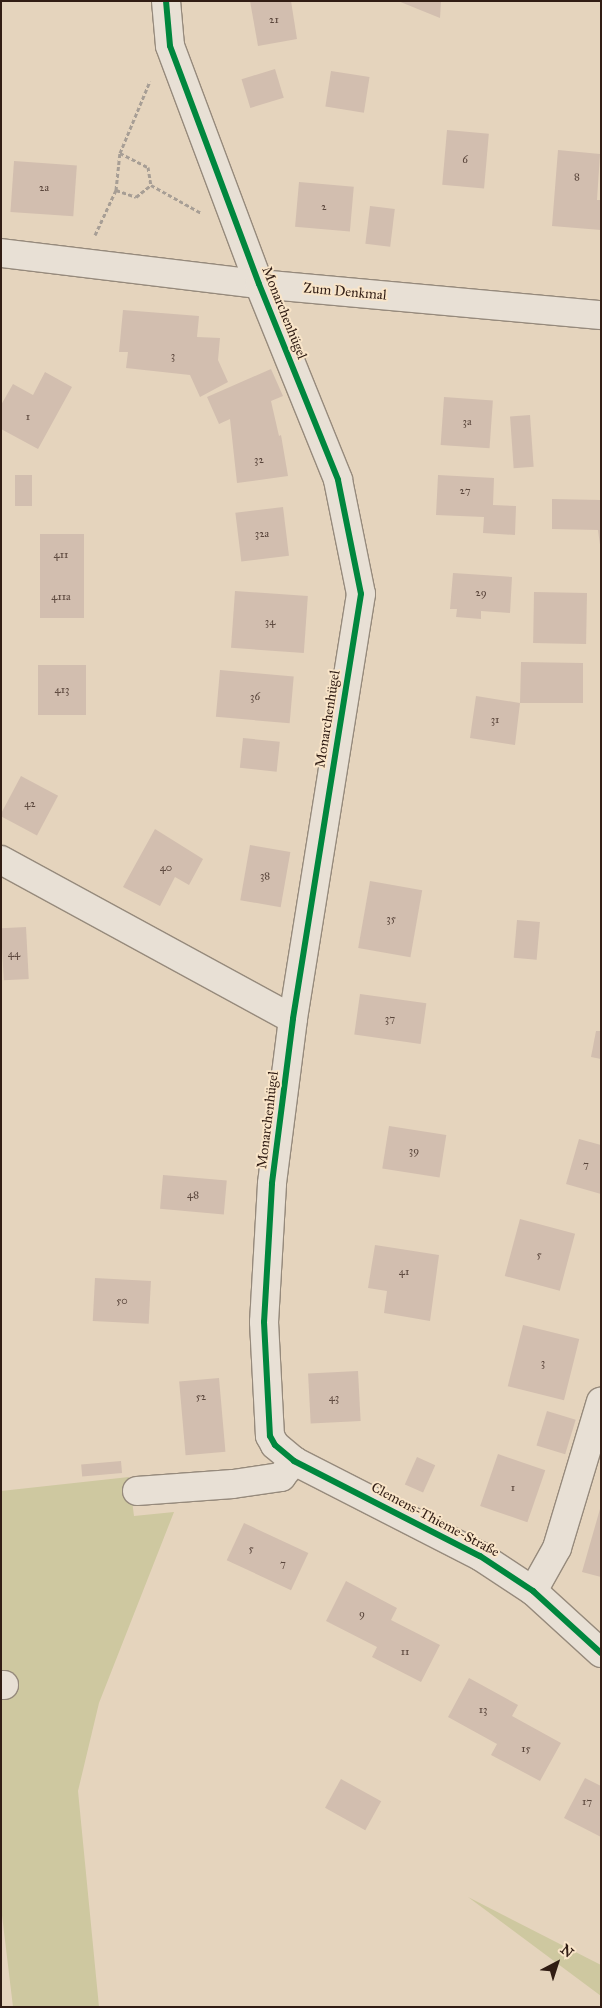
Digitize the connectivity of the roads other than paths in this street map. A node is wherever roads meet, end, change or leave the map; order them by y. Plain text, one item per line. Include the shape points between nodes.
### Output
1 (166, 1) edge
2 (1, 253) edge
3 (259, 284) junction
4 (601, 316) edge
5 (1, 860) edge
6 (293, 1019) junction
7 (601, 1401) edge
8 (294, 1461) junction
9 (137, 1491) dead end
10 (533, 1592) junction
11 (601, 1653) edge

1 - 3 street, Monarchenhügel via 170,46
2 - 3 street, Zum Denkmal
3 - 4 street, Zum Denkmal
3 - 6 street, Monarchenhügel via 338,480 361,594
5 - 6 street
6 - 8 street, Monarchenhügel via 272,1184 264,1322 270,1436 275,1445
7 - 10 street via 557,1548
8 - 9 street via 281,1477
8 - 10 street, Clemens-Thieme-Straße via 463,1547
10 - 11 street, Clemens-Thieme-Straße

